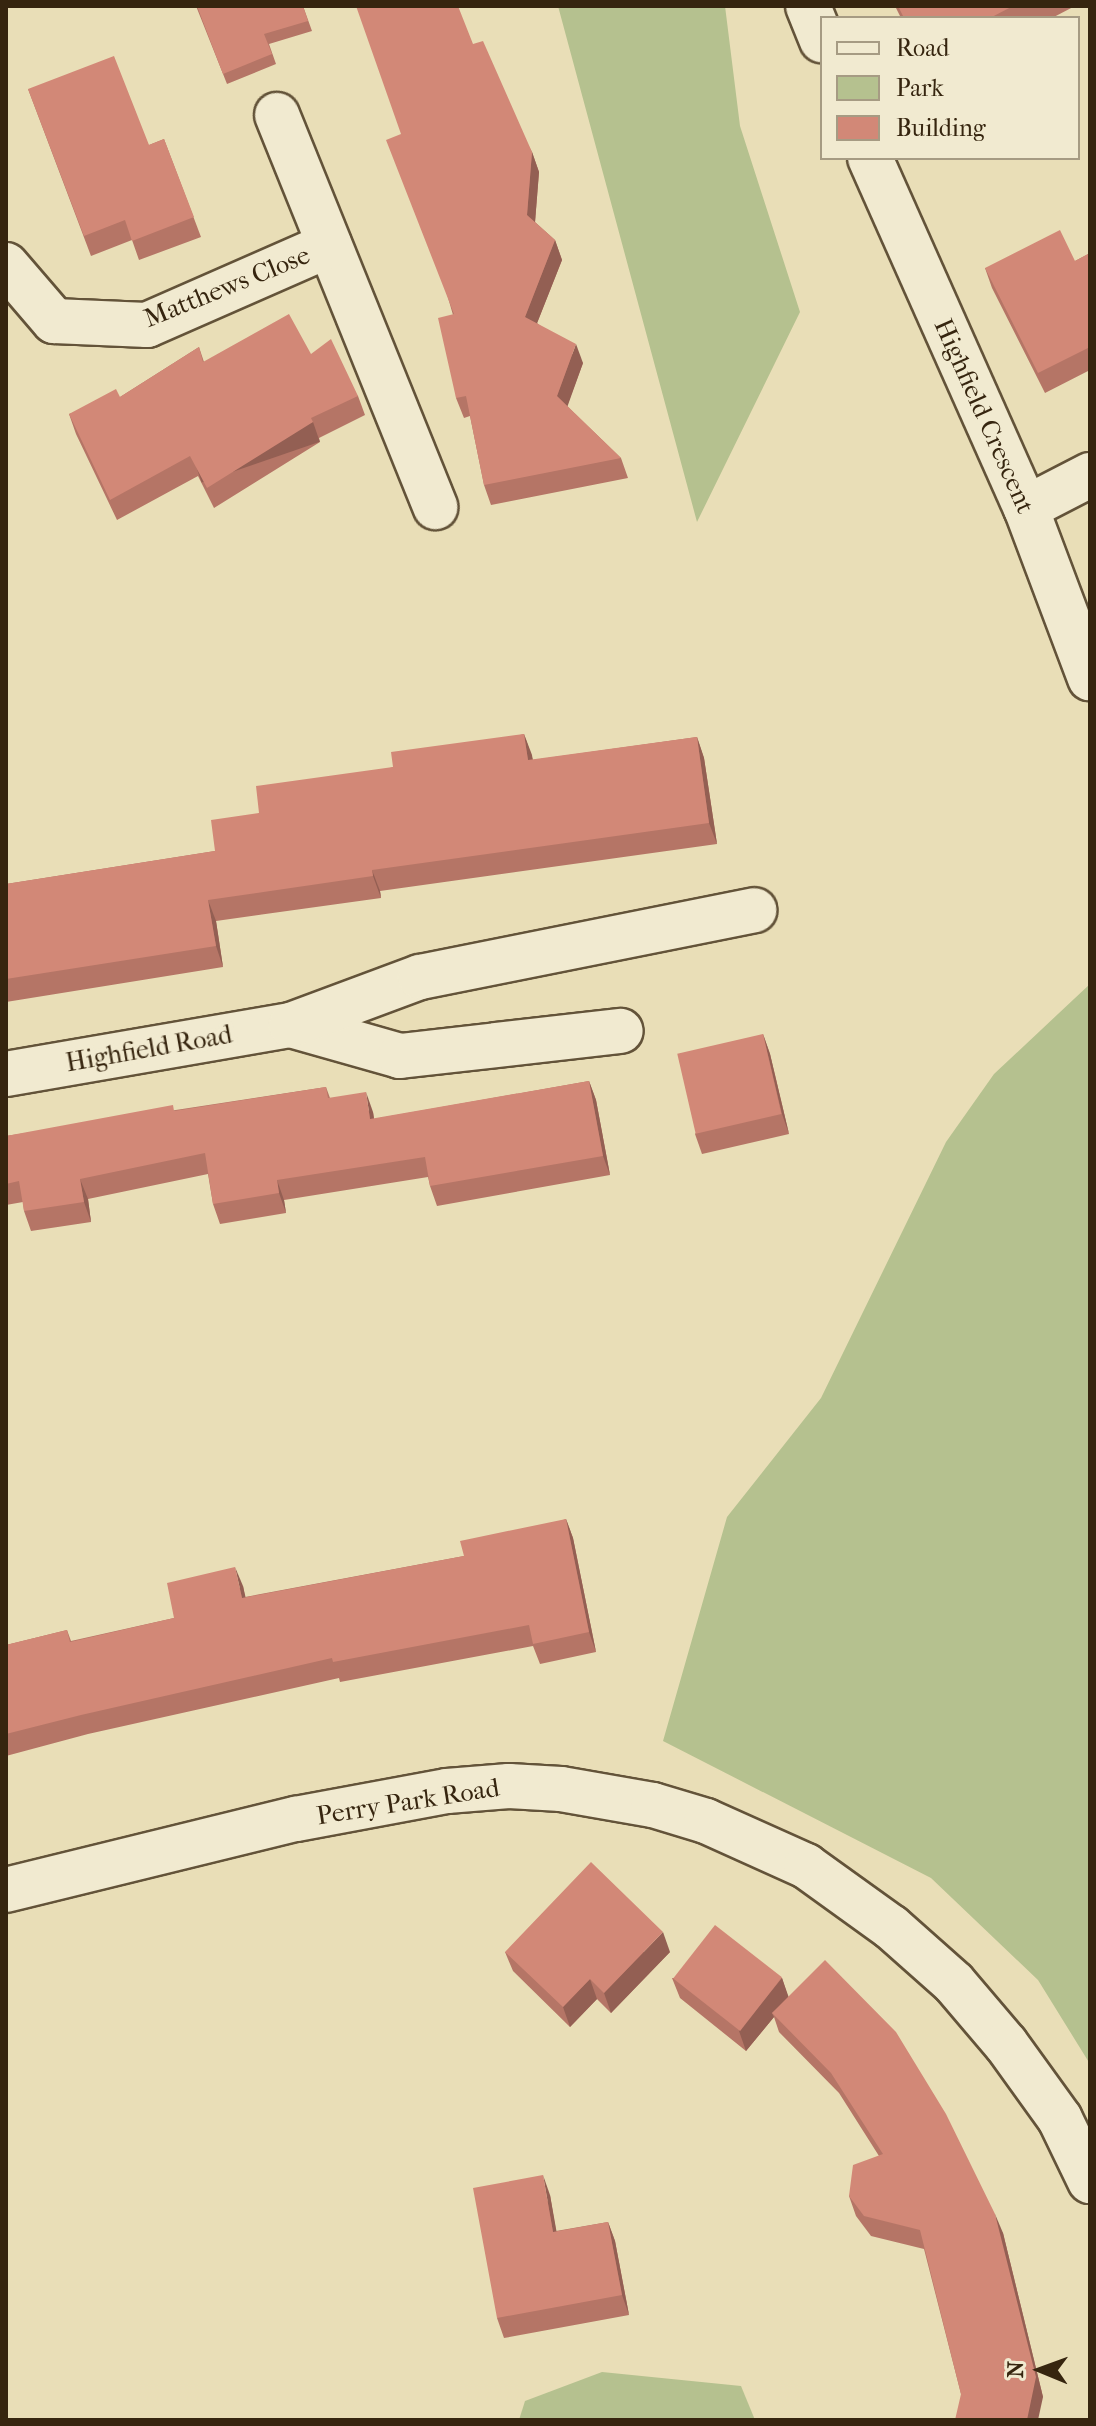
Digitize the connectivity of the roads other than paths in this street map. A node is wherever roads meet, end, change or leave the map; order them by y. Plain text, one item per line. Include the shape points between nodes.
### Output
1 (808, 6) edge
2 (820, 35) edge
3 (277, 115) dead end
4 (871, 160) edge
5 (329, 245) junction
6 (6, 265) edge
7 (1090, 475) edge
8 (435, 507) dead end
9 (1026, 508) junction
10 (1090, 678) edge
11 (754, 910) dead end
12 (291, 1025) junction
13 (621, 1031) dead end
14 (6, 1074) edge
15 (6, 1890) edge
16 (1090, 2181) edge

1 - 2 street
3 - 5 street, Matthews Close
4 - 9 street, Highfield Crescent
5 - 6 street, Matthews Close via 147,325 54,321
5 - 8 street, Matthews Close
7 - 9 street
9 - 10 street, Highfield Crescent
11 - 12 street via 420,977
12 - 13 street via 400,1056
12 - 14 street, Highfield Road
15 - 16 street, Perry Park Road via 296,1819 447,1791 561,1789 653,1805 706,1821 806,1866 891,1927 954,1983 1006,2044 1060,2119

